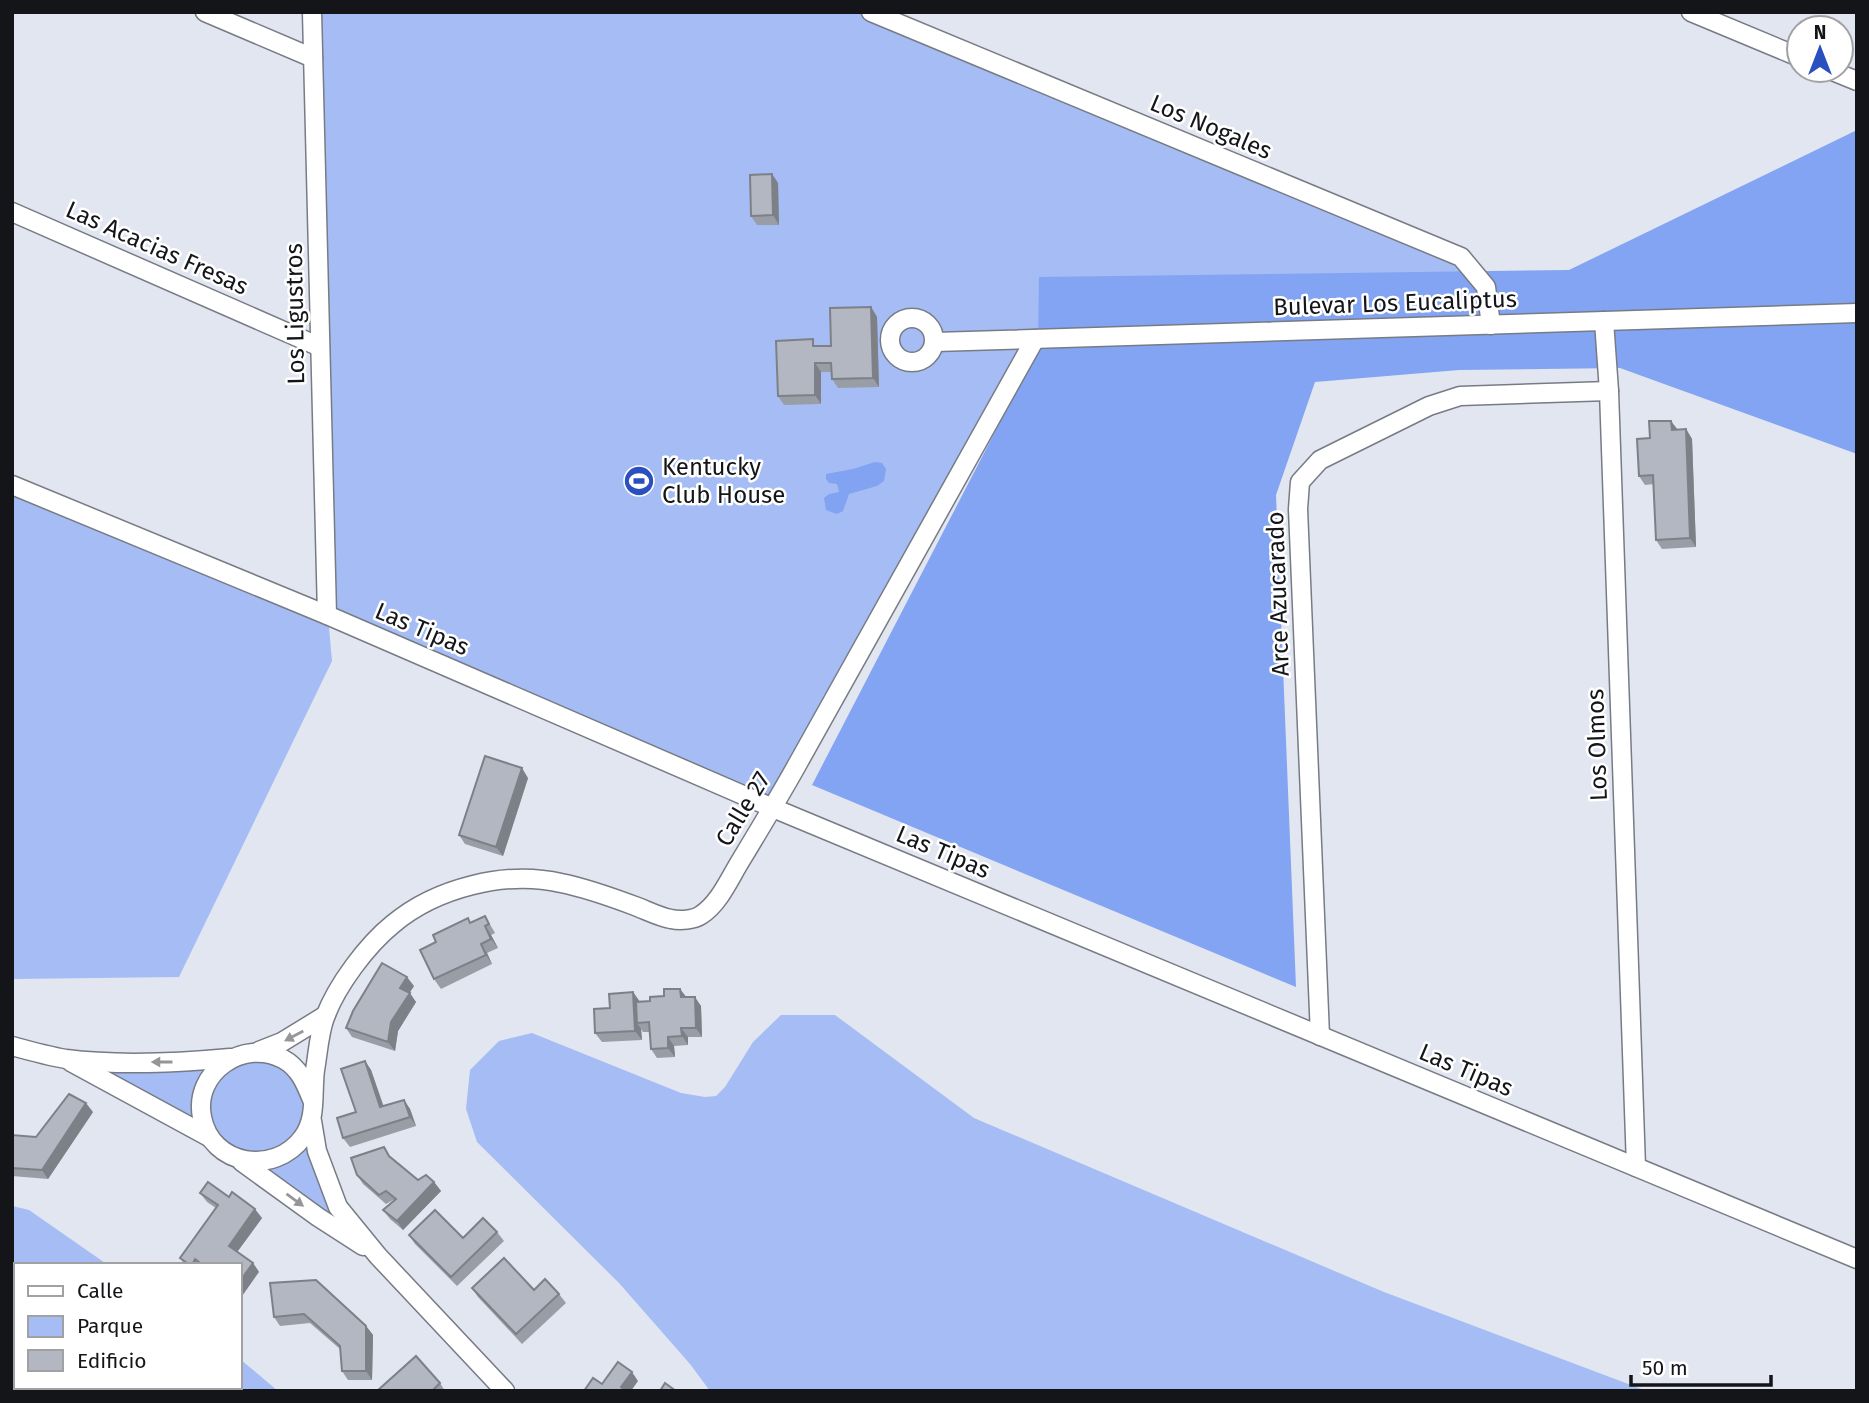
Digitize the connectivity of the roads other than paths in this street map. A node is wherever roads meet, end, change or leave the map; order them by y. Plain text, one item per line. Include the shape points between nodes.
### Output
1 (205, 12) edge
2 (312, 12) edge
3 (872, 12) edge
4 (1691, 12) edge
5 (1785, 51) edge
6 (313, 58) junction
7 (12, 212) edge
8 (1857, 313) edge
9 (1604, 321) junction
10 (1491, 325) junction
11 (1035, 339) junction
12 (935, 342) dead end
13 (320, 347) junction
14 (1609, 391) junction
15 (12, 485) edge
16 (327, 615) junction
17 (772, 808) junction
18 (326, 1016) junction
19 (1320, 1036) junction
20 (12, 1046) edge
21 (259, 1051) junction
22 (230, 1058) junction
23 (65, 1059) junction
24 (313, 1102) junction
25 (312, 1121) junction
26 (209, 1137) junction
27 (240, 1160) junction
28 (1636, 1167) junction
29 (378, 1256) junction
30 (1857, 1259) edge
31 (505, 1391) edge

1 - 6 street
2 - 6 street, Los Ligustros
3 - 10 street, Los Nogales via 1461,257 1486,287
4 - 5 street
6 - 13 street, Los Ligustros
7 - 13 street, Las Acacias Fresas
8 - 9 street, Bulevar Los Eucaliptus
9 - 10 street, Bulevar Los Eucaliptus
9 - 14 street, Los Olmos
10 - 11 street, Bulevar Los Eucaliptus
11 - 12 street, Bulevar Los Eucaliptus
11 - 17 street, Calle 27
13 - 16 street, Los Ligustros
14 - 19 street, Arce Azucarado via 1460,396 1429,406 1320,460 1300,482
14 - 28 street, Los Olmos
15 - 16 street, Las Tipas
16 - 17 street, Las Tipas
17 - 18 street, Calle 27 via 718,897 701,915 672,920 557,881 466,886 428,900 393,924 358,958
17 - 19 street, Las Tipas
18 -> 21 street, Calle 27
18 - 24 street, Calle 27
19 - 28 street, Las Tipas
20 - 23 street
21 - 22 street
21 - 24 street via 284,1059 303,1077
22 -> 23 street via 118,1063
22 - 26 street via 213,1073 202,1093 201,1116
23 - 26 street
24 - 25 street
25 - 27 street via 290,1151 274,1159
25 - 29 street via 317,1152 338,1207
26 - 27 street
27 -> 29 street
28 - 30 street, Las Tipas
29 - 31 street

